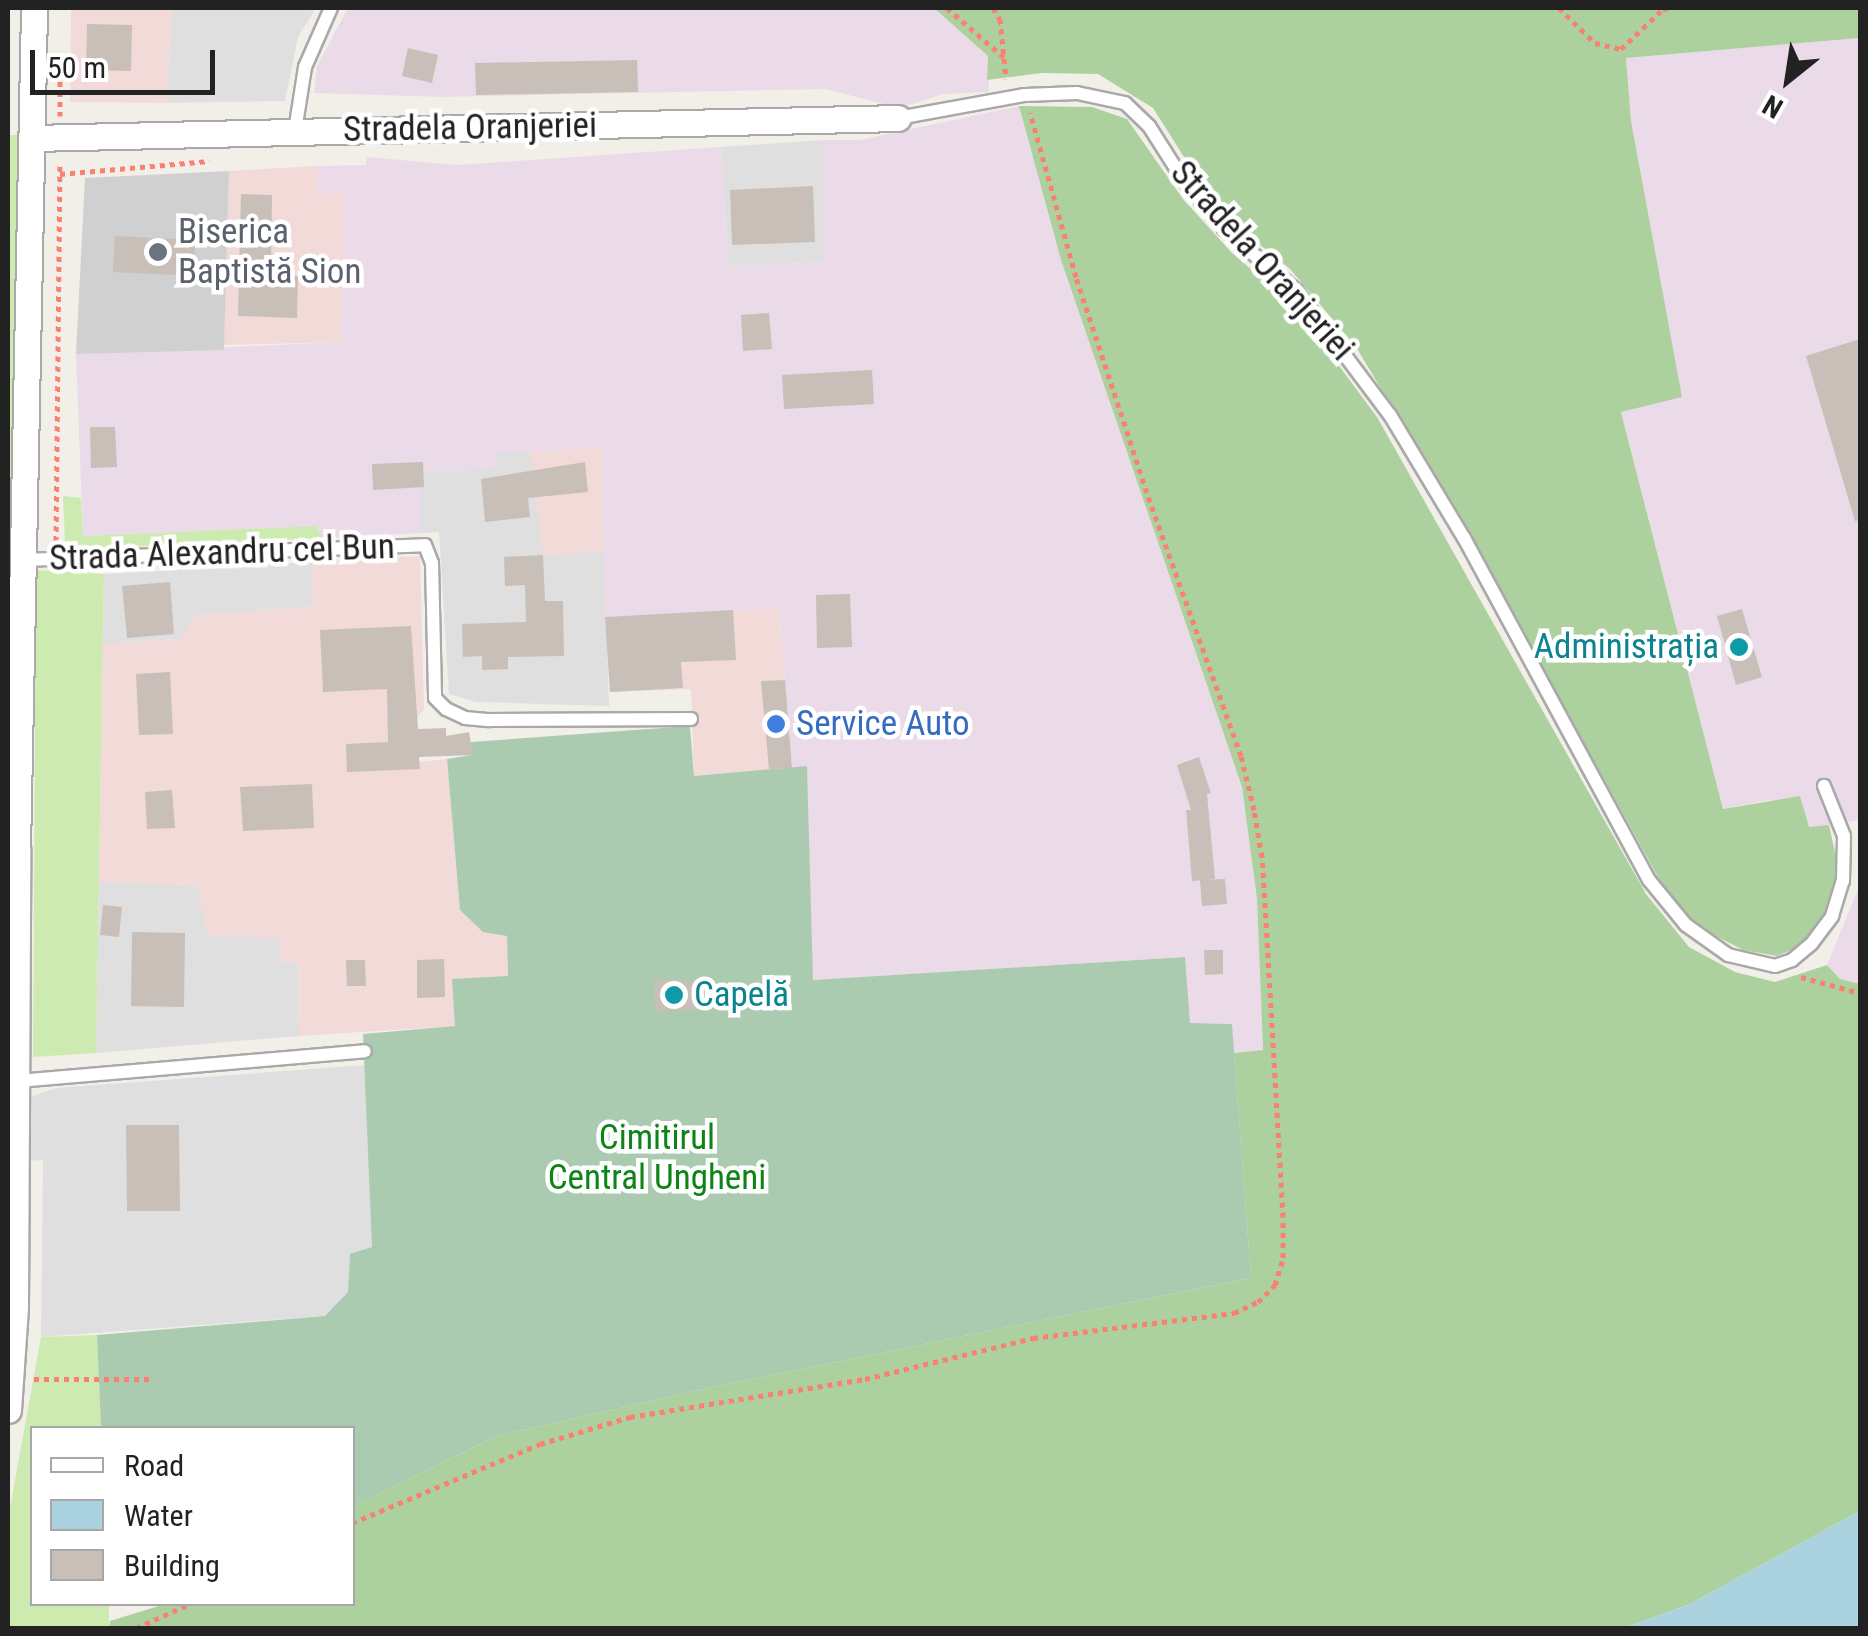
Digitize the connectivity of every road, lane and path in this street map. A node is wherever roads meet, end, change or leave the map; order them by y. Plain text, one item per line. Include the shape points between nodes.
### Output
1 (34, 8) edge
2 (331, 8) edge
3 (947, 8) edge
4 (993, 8) edge
5 (1559, 8) edge
6 (1673, 8) edge
7 (60, 43) dead end
8 (1007, 60) junction
9 (1024, 95) junction
10 (1006, 98) junction
11 (898, 118) joint
12 (295, 131) junction
13 (60, 136) junction
14 (32, 138) junction
15 (214, 160) dead end
16 (60, 174) junction
17 (55, 559) junction
18 (23, 560) junction
19 (691, 719) dead end
20 (13, 769) edge
21 (1824, 786) dead end
22 (1776, 966) junction
23 (1860, 993) edge
24 (11, 1003) edge
25 (365, 1051) dead end
26 (18, 1081) junction
27 (10, 1343) edge
28 (11, 1379) junction
29 (150, 1379) dead end
30 (8, 1410) edge
31 (355, 1521) edge
32 (186, 1606) edge
33 (136, 1628) edge

1 - 14 street, Strada Alexandru cel Bun
2 - 12 lane, Stradela Oranjeriei via 305,67
3 - 8 path
4 - 8 path
5 - 6 path via 1595,43 1622,49 1663,9
7 - 13 path
8 - 10 path
9 - 10 lane, Stradela Oranjeriei
9 - 22 lane, Stradela Oranjeriei via 1077,92 1125,103 1225,230 1296,290 1390,415 1464,538 1649,880 1686,925 1728,955
9 - 31 path via 1076,277 1254,810 1283,1218 1276,1285 1234,1313 1032,1338 865,1378 630,1417 540,1444
10 - 11 lane, Stradela Oranjeriei
11 - 12 street, Stradela Oranjeriei
12 - 13 street, Stradela Oranjeriei
13 - 14 street, Stradela Oranjeriei
13 - 16 path
14 - 18 street, Strada Alexandru cel Bun
15 - 16 path
16 - 17 path
17 - 18 lane, Strada Alexandru cel Bun
17 - 19 lane, Strada Alexandru cel Bun via 425,545 432,563 436,698 446,709 490,720
18 - 20 street, Strada Alexandru cel Bun
20 - 24 street, Strada Alexandru cel Bun
21 - 22 lane via 1844,836 1843,882 1832,916 1812,943
22 - 23 path
24 - 26 street, Strada Alexandru cel Bun
25 - 26 lane
26 - 27 street, Strada Alexandru cel Bun
27 - 28 street, Strada Alexandru cel Bun
28 - 29 path
28 - 30 street, Strada Alexandru cel Bun
32 - 33 path

